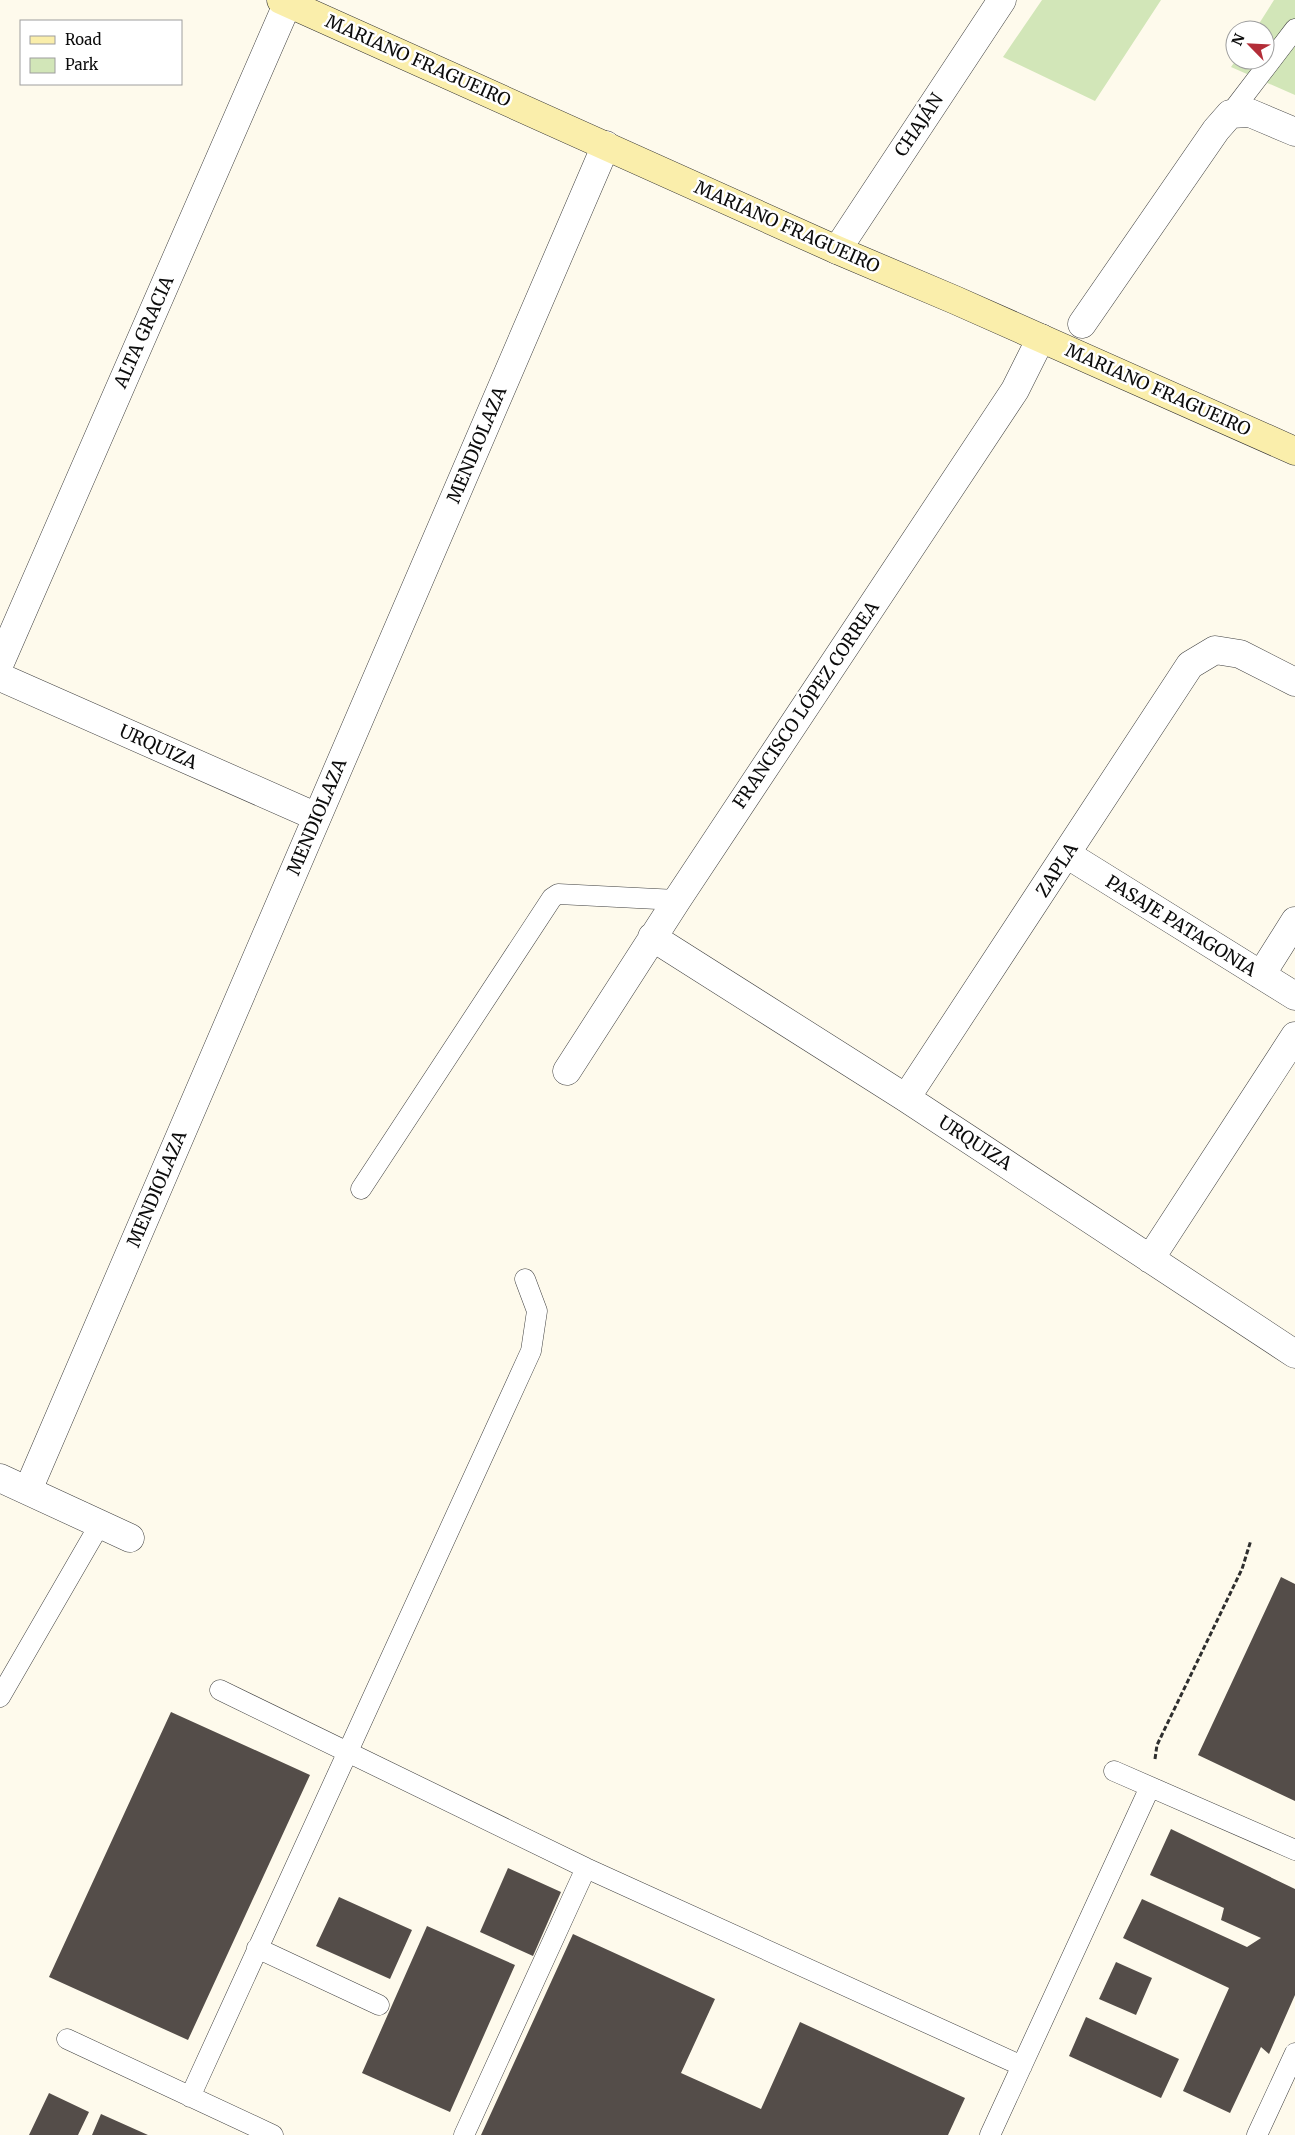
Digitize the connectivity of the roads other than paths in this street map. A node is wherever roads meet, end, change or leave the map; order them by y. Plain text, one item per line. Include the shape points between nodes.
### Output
1 (1002, 0) edge
2 (286, 1) edge
3 (1295, 30) edge
4 (1230, 114) junction
5 (1295, 132) edge
6 (606, 145) junction
7 (837, 250) junction
8 (1082, 324) dead end
9 (1041, 338) junction
10 (1295, 451) edge
11 (0, 664) edge
12 (0, 677) edge
13 (1295, 682) edge
14 (317, 817) junction
15 (1068, 855) junction
16 (677, 900) junction
17 (1295, 920) edge
18 (652, 938) junction
19 (1260, 975) junction
20 (1295, 996) edge
21 (1295, 1036) edge
22 (567, 1071) dead end
23 (906, 1098) junction
24 (361, 1189) dead end
25 (1150, 1259) junction
26 (525, 1279) dead end
27 (1295, 1354) edge
28 (0, 1478) edge
29 (28, 1490) junction
30 (100, 1524) junction
31 (130, 1538) dead end
32 (220, 1690) dead end
33 (0, 1697) edge
34 (347, 1751) junction
35 (1114, 1771) dead end
36 (1150, 1787) junction
37 (1295, 1850) edge
38 (586, 1868) junction
39 (257, 1948) junction
40 (379, 2005) dead end
41 (67, 2039) dead end
42 (1295, 2052) edge
43 (1022, 2066) junction
44 (190, 2097) junction
45 (273, 2135) edge
46 (464, 2135) edge
47 (990, 2135) edge
48 (1257, 2135) edge

1 - 7 street, CHAJÁN
2 - 6 main road, MARIANO FRAGUEIRO
2 - 11 street, ALTA GRACIA
3 - 4 lane
4 - 5 street via 1250,113
4 - 8 street
6 - 7 main road, MARIANO FRAGUEIRO
6 - 14 street, MENDIOLAZA
7 - 9 main road, MARIANO FRAGUEIRO
9 - 10 main road, MARIANO FRAGUEIRO
9 - 16 street, FRANCISCO LÓPEZ CORREA via 1015,390
12 - 14 street, URQUIZA
13 - 15 street, ZAPLA via 1240,654 1215,650 1190,666
14 - 29 street, MENDIOLAZA
15 - 19 street, PASAJE PATAGONIA
15 - 23 street, ZAPLA
16 - 18 street, FRANCISCO LÓPEZ CORREA
16 - 24 lane via 558,894 552,898
17 - 19 street
18 - 22 street, FRANCISCO LÓPEZ CORREA
18 - 23 street, URQUIZA
19 - 20 street, PASAJE PATAGONIA
21 - 25 street
23 - 25 street, URQUIZA
25 - 27 street, URQUIZA
26 - 34 lane via 537,1311 531,1351
28 - 29 street
29 - 30 street
30 - 31 street
30 - 33 lane
32 - 34 lane
34 - 38 lane
34 - 39 lane
35 - 36 lane
36 - 37 lane
36 - 43 lane
38 - 43 lane
38 - 46 lane
39 - 40 lane
39 - 44 lane
41 - 44 lane
42 - 48 lane
43 - 47 lane
44 - 45 lane

